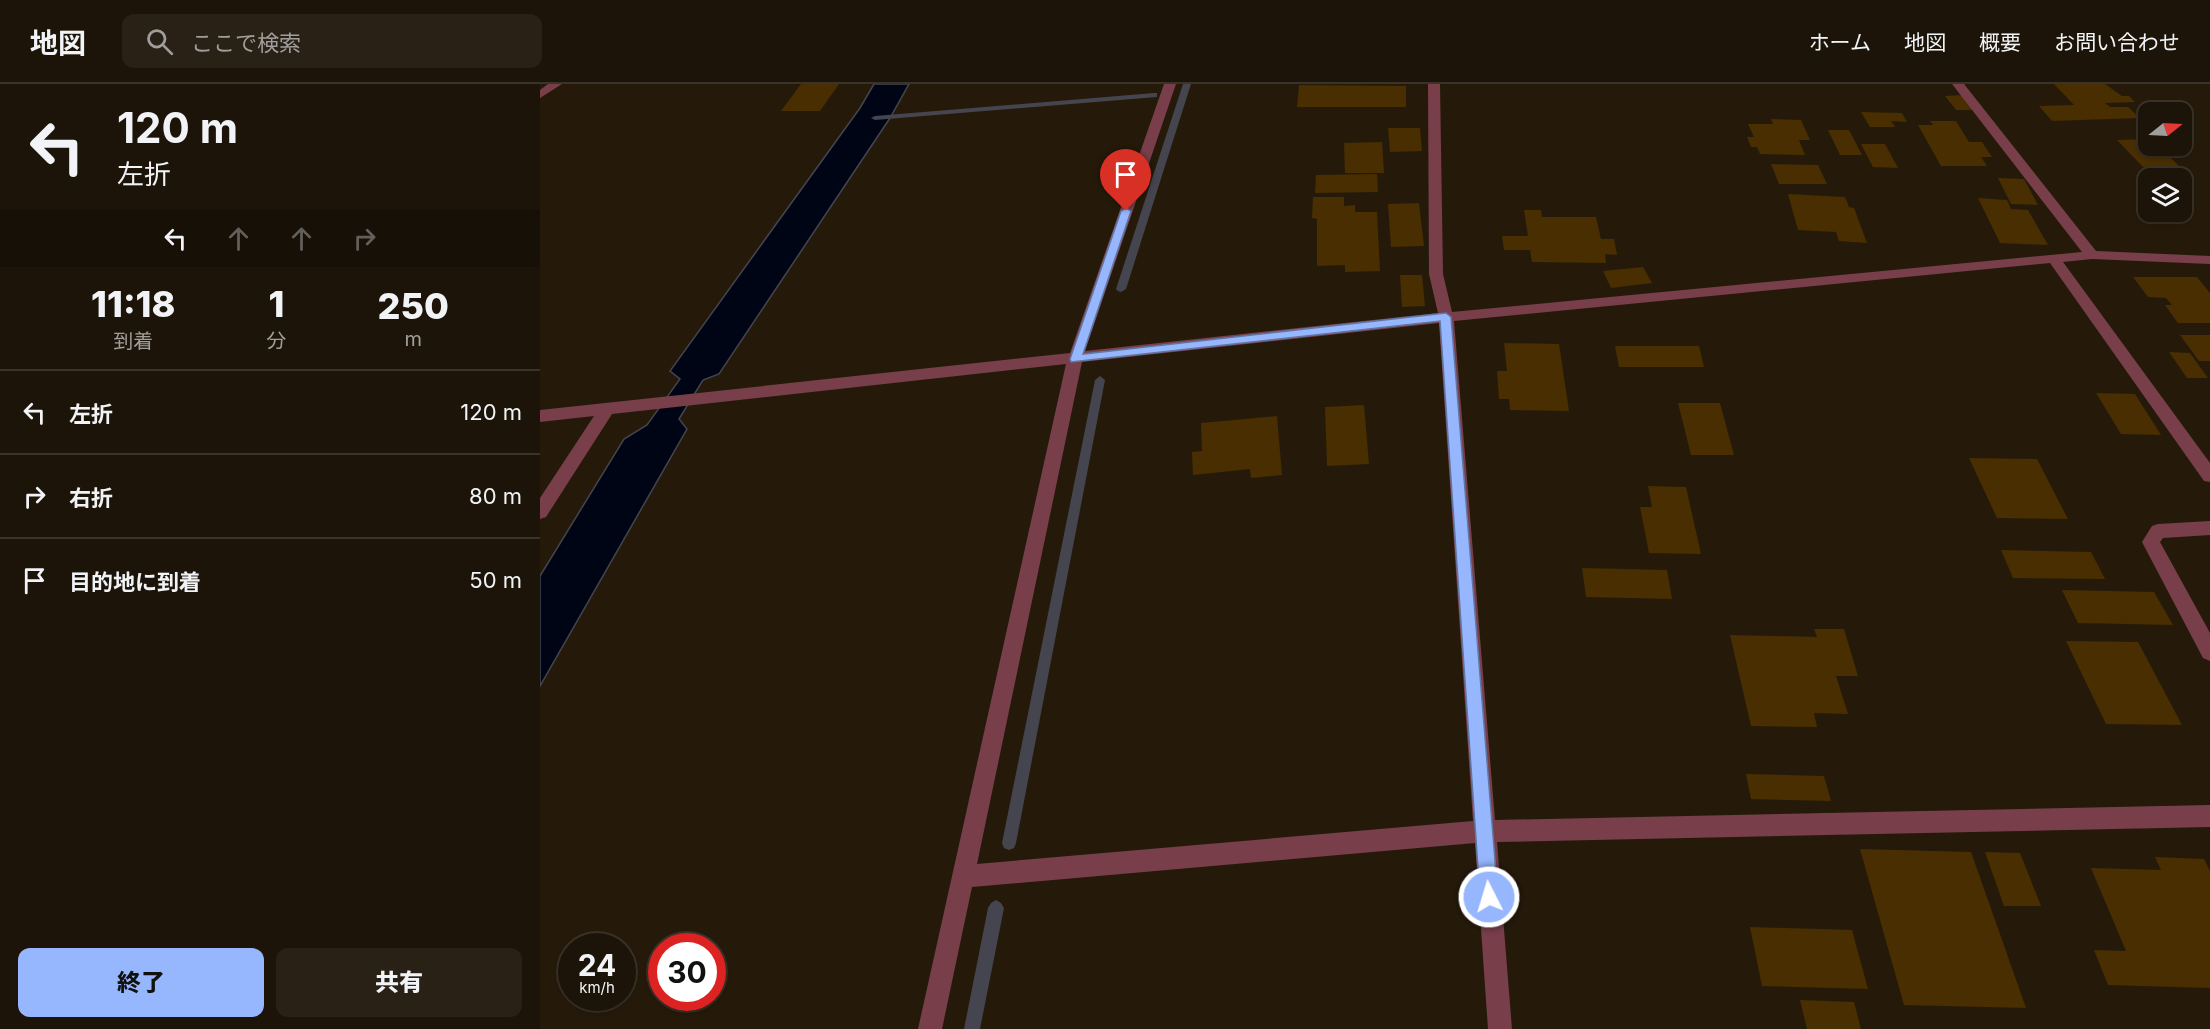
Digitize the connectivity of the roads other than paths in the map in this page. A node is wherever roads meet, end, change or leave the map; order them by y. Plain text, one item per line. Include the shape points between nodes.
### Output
1 (556, 84) edge
2 (1170, 84) edge
3 (1434, 84) edge
4 (1958, 84) edge
5 (540, 95) edge
6 (2092, 255) junction
7 (2054, 259) junction
8 (2210, 260) edge
9 (1446, 317) junction
10 (1076, 359) junction
11 (607, 409) junction
12 (540, 416) edge
13 (2210, 476) edge
14 (540, 512) edge
15 (2210, 528) edge
16 (2210, 652) edge
17 (2210, 816) edge
18 (1484, 831) junction
19 (964, 876) junction
20 (930, 1029) edge
21 (1500, 1029) edge

1 - 5 street
2 - 10 street
3 - 9 street via 1436,274
4 - 6 street
6 - 7 street
6 - 8 street
7 - 9 street
7 - 13 street
9 - 10 street
9 - 18 street
10 - 11 street
10 - 19 street
11 - 12 street
11 - 14 street
15 - 16 street via 2158,531 2151,542
17 - 18 street
18 - 19 street
18 - 21 street
19 - 20 street

